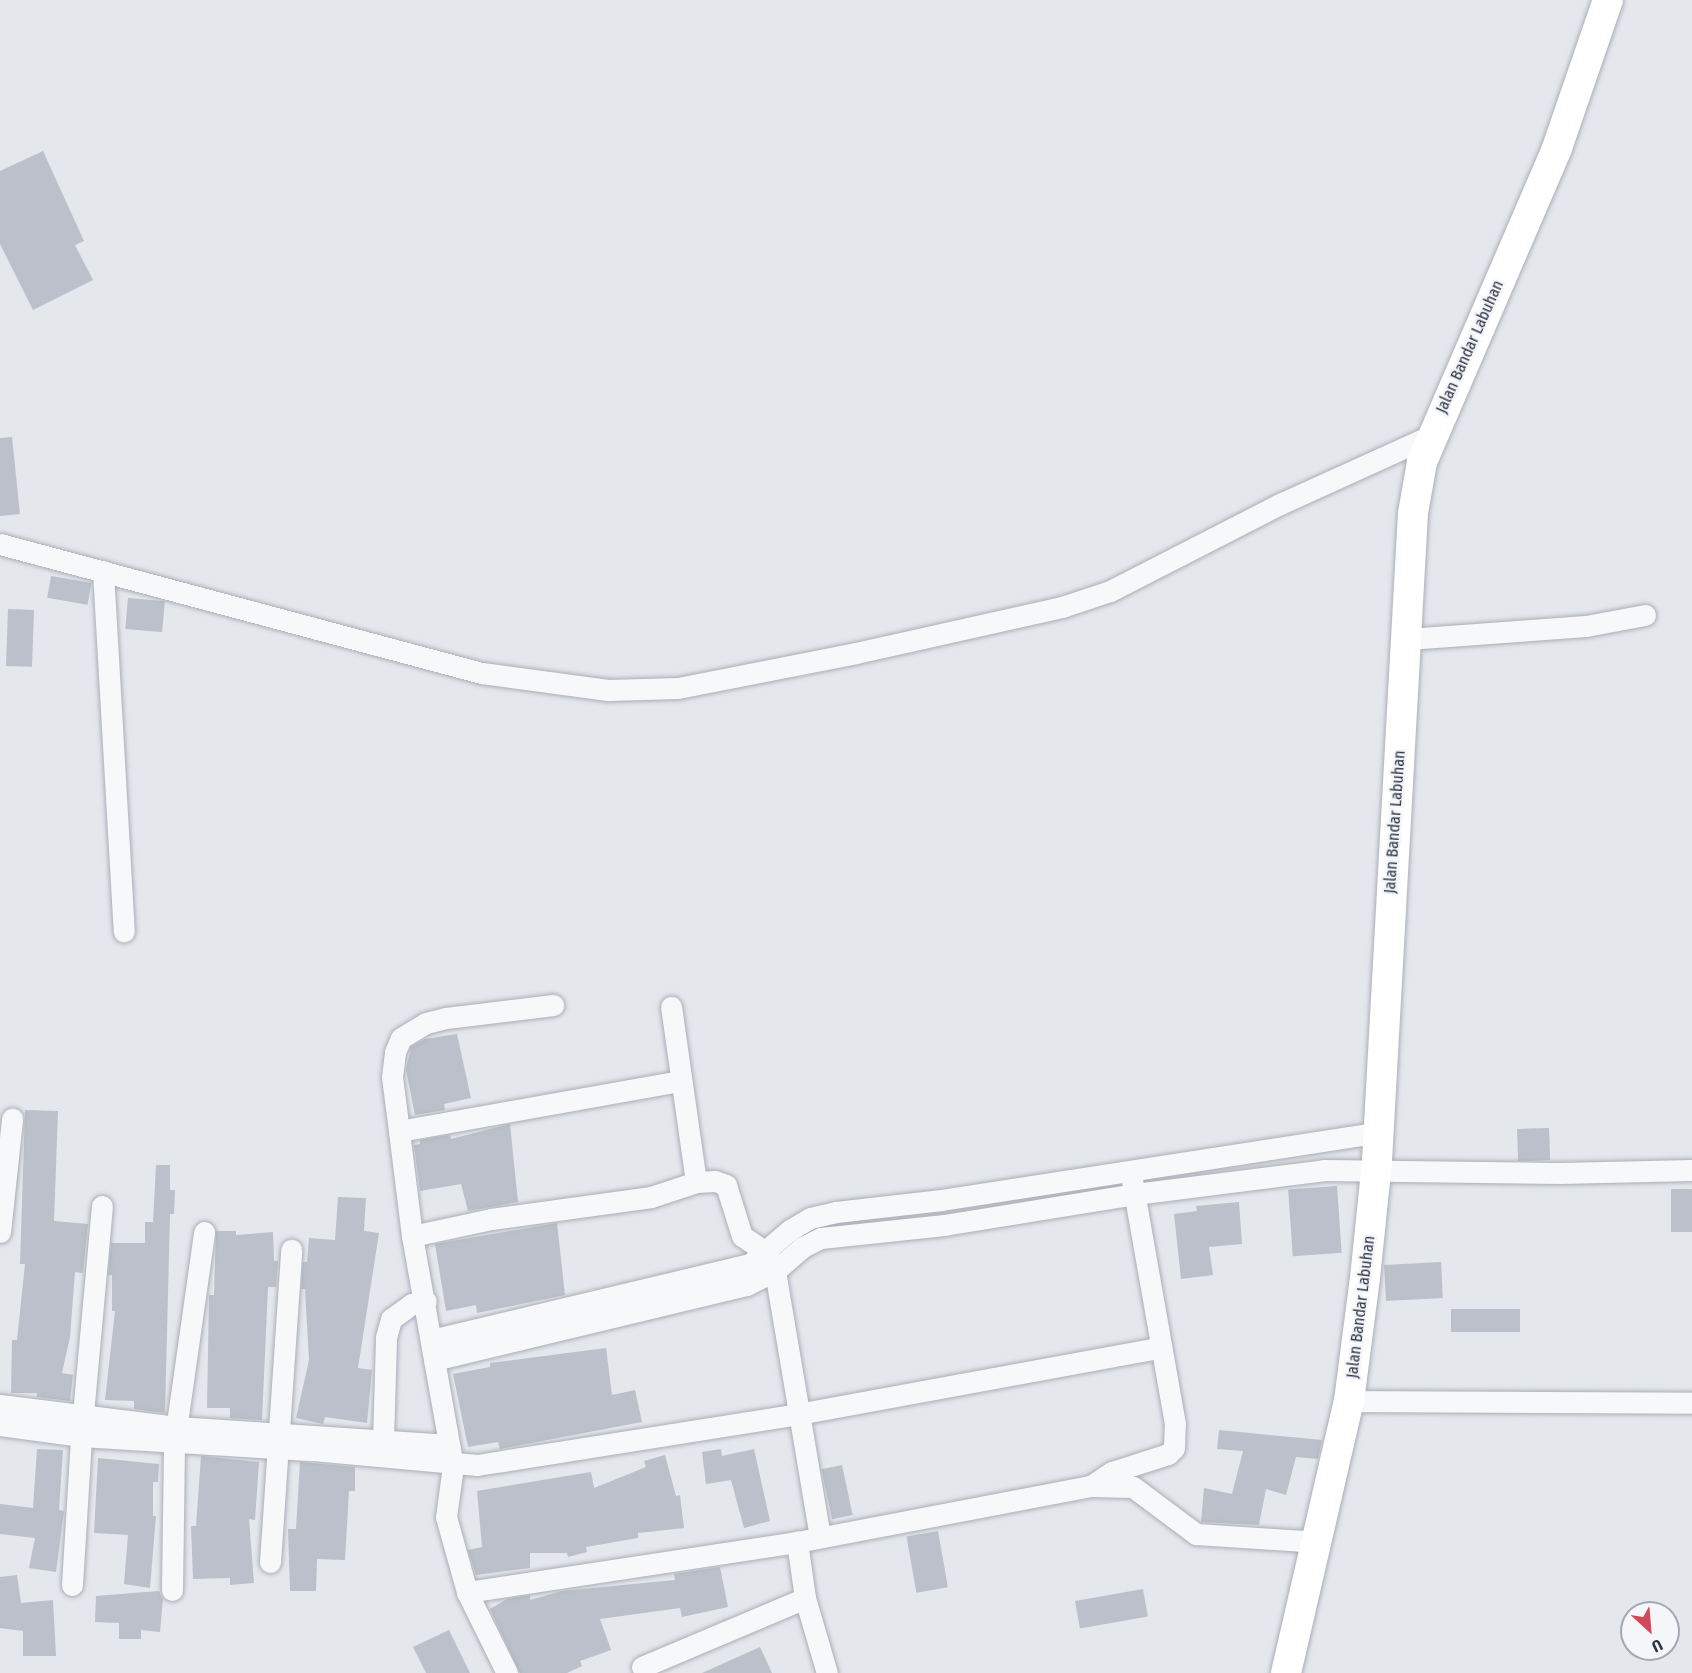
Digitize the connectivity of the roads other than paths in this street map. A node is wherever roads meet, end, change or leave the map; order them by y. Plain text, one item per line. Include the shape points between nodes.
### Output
1 (1608, 0) edge
2 (1430, 435) junction
3 (0, 544) edge
4 (103, 571) junction
5 (1645, 615) dead end
6 (1408, 639) junction
7 (124, 931) dead end
8 (553, 1005) dead end
9 (671, 1007) dead end
10 (681, 1081) junction
11 (12, 1119) dead end
12 (399, 1131) junction
13 (1378, 1132) junction
14 (1258, 1152) junction
15 (4, 1154) edge
16 (1130, 1169) junction
17 (1376, 1170) junction
18 (1692, 1170) edge
19 (1260, 1178) junction
20 (696, 1182) junction
21 (1135, 1194) junction
22 (102, 1206) dead end
23 (0, 1232) edge
24 (204, 1232) dead end
25 (412, 1236) junction
26 (291, 1250) dead end
27 (770, 1262) junction
28 (426, 1301) junction
29 (1159, 1348) junction
30 (433, 1350) junction
31 (1349, 1401) junction
32 (1692, 1403) edge
33 (0, 1405) edge
34 (798, 1414) junction
35 (0, 1425) edge
36 (82, 1426) junction
37 (176, 1435) junction
38 (279, 1440) junction
39 (382, 1440) junction
40 (449, 1444) junction
41 (453, 1466) junction
42 (1090, 1486) junction
43 (820, 1537) junction
44 (797, 1542) junction
45 (1319, 1542) junction
46 (270, 1562) dead end
47 (72, 1585) dead end
48 (172, 1590) dead end
49 (466, 1592) junction
50 (805, 1598) junction
51 (642, 1667) dead end
52 (507, 1673) edge
53 (827, 1673) edge
54 (1286, 1673) edge

1 - 2 main road, Jalan Bandar Labuhan via 1557,148
2 - 4 street via 1280,504 1110,591 1062,606 856,653 678,688 608,690 482,673
2 - 6 main road, Jalan Bandar Labuhan via 1413,513
3 - 4 street
4 - 7 street
5 - 6 street via 1586,626
6 - 13 main road, Jalan Bandar Labuhan
8 - 12 street via 446,1018 426,1023 401,1038 392,1077
9 - 10 street
10 - 12 street
10 - 20 street
11 - 15 street
12 - 25 street
13 - 14 street
13 - 17 main road, Jalan Bandar Labuhan
14 - 16 street
14 - 19 street
15 - 23 street
16 - 21 street
16 - 27 street via 810,1218 790,1230
17 - 18 street
17 - 19 street via 1324,1170
17 - 31 main road, Jalan Bandar Labuhan
19 - 21 street
20 - 25 street via 651,1197 491,1219
20 - 27 street via 726,1185 742,1236
21 - 27 street via 944,1225 821,1239
21 - 29 street
22 - 36 street
24 - 37 street
25 - 28 street
26 - 38 street
27 - 30 street via 744,1276
27 - 34 street
28 - 30 street
28 - 39 street via 412,1304 391,1319 386,1337
29 - 34 street
29 - 42 street via 1175,1424 1174,1448 1168,1454 1112,1472
30 - 40 street
31 - 32 street
31 - 45 main road, Jalan Bandar Labuhan
33 - 36 street
34 - 41 street via 507,1462
34 - 43 street
35 - 36 street
36 - 37 street
36 - 47 street
37 - 38 street
37 - 48 street
38 - 39 street
38 - 41 street
38 - 46 street
39 - 40 street
40 - 41 street
41 - 49 street via 446,1517
42 - 43 street
42 - 45 street via 1133,1487 1196,1534
43 - 44 street
44 - 49 street
44 - 50 street
45 - 54 main road, Jalan Bandar Labuhan
49 - 52 street
50 - 51 street
50 - 53 street

